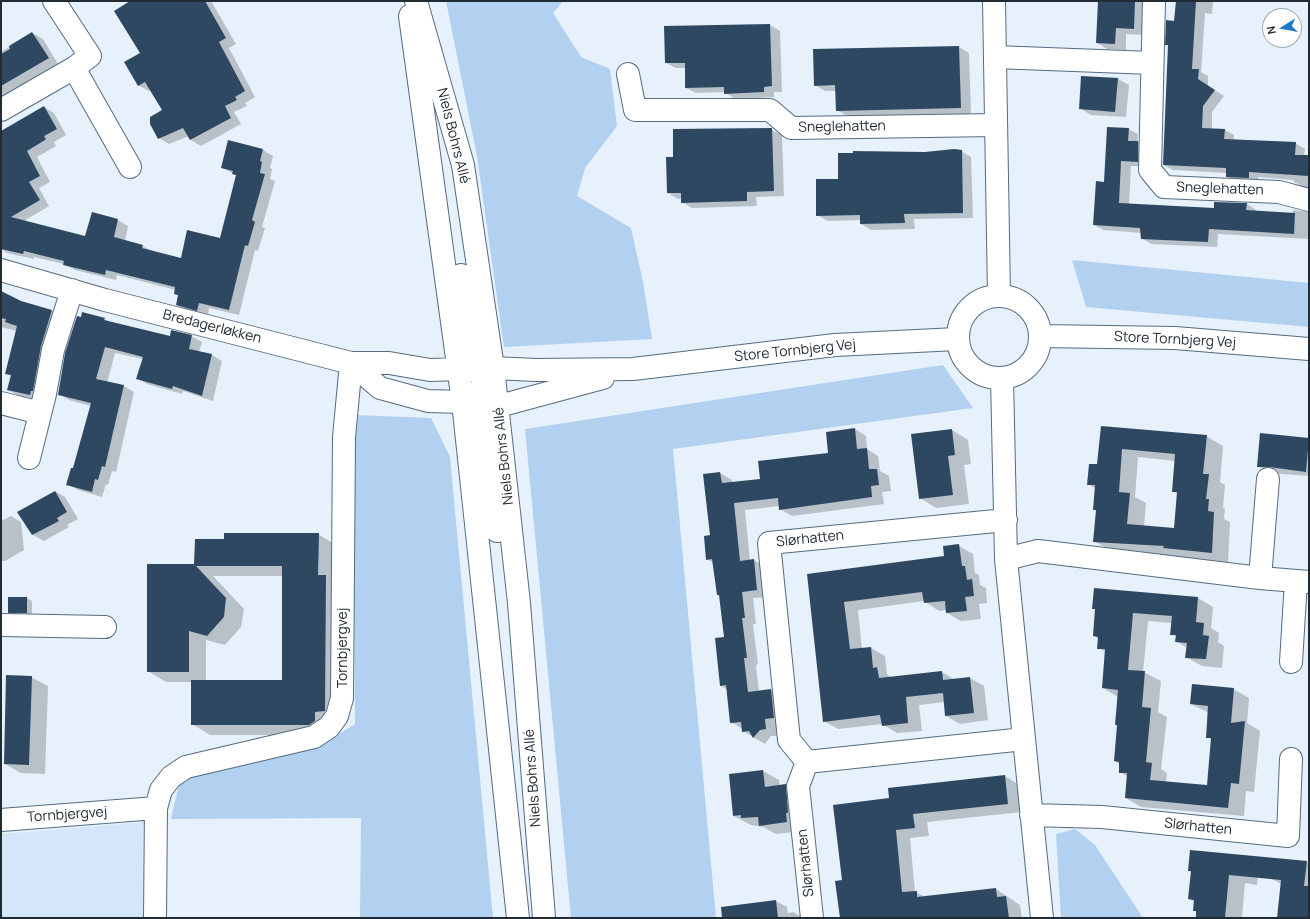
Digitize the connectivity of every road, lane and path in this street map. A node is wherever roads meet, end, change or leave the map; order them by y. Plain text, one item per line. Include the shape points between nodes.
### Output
1 (54, 1) edge
2 (409, 1) edge
3 (416, 1) edge
4 (994, 1) edge
5 (1154, 1) edge
6 (995, 57) junction
7 (1152, 63) junction
8 (74, 68) junction
9 (628, 74) dead end
10 (1, 110) edge
11 (996, 125) junction
12 (130, 167) dead end
13 (1309, 200) edge
14 (1, 270) edge
15 (72, 290) junction
16 (999, 295) junction
17 (1040, 336) junction
18 (958, 339) junction
19 (1309, 349) edge
20 (351, 363) junction
21 (476, 369) junction
22 (633, 369) junction
23 (1002, 378) junction
24 (1, 403) edge
25 (481, 405) junction
26 (40, 413) junction
27 (29, 458) dead end
28 (1268, 479) dead end
29 (1006, 520) junction
30 (1006, 559) junction
31 (1260, 578) junction
32 (1302, 582) edge
33 (1, 625) edge
34 (105, 627) dead end
35 (1291, 662) dead end
36 (1024, 739) junction
37 (1291, 759) dead end
38 (807, 762) junction
39 (156, 808) junction
40 (1031, 815) junction
41 (1, 820) edge
42 (155, 918) edge
43 (518, 918) edge
44 (544, 918) edge
45 (812, 918) edge
46 (1042, 918) edge

1 - 8 street via 90,56
2 - 21 street, Niels Bohrs Allé via 412,39 434,181
3 - 21 street, Niels Bohrs Allé via 463,165
4 - 6 street
5 - 7 street, Sneglehatten
6 - 7 street
6 - 11 street
7 - 13 street, Sneglehatten via 1150,170 1164,187 1279,192
8 - 10 street
8 - 12 street
9 - 11 street, Sneglehatten via 635,110 770,110 791,128
11 - 16 street
14 - 15 street, Bredagerløkken
15 - 20 street, Bredagerløkken
15 - 26 street via 54,350
16 - 17 street via 1015,298 1028,307 1037,321
16 - 18 street via 980,301 964,314 959,326
17 - 19 street, Store Tornbjerg Vej via 1175,338
17 - 23 street via 1038,352 1030,365 1017,374
18 - 22 street, Store Tornbjerg Vej via 835,345
18 - 23 street via 962,355 972,368 986,376
20 - 21 street, Bredagerløkken via 389,363 430,370
20 - 25 street, Bredagerløkken via 380,388 428,401
20 - 39 street, Tornbjergvej via 344,437 342,698 337,716 329,727 314,737 186,768 170,777 161,790
21 - 22 street, Store Tornbjerg Vej
21 - 25 street, Niels Bohrs Allé
21 - 25 street
22 - 25 street, Store Tornbjerg Vej
23 - 29 street
24 - 26 street
25 - 43 street, Niels Bohrs Allé
25 - 44 street, Niels Bohrs Allé via 501,570 519,603
26 - 27 street
28 - 31 street
29 - 30 street
29 - 38 street, Slørhatten via 769,542 789,740
30 - 31 street via 1038,551
30 - 36 street
31 - 32 street
32 - 35 street
33 - 34 street
36 - 38 street
36 - 40 street
37 - 40 street, Slørhatten via 1288,836 1102,816
38 - 45 street, Slørhatten via 798,786
39 - 41 street, Tornbjergvej
39 - 42 street, Tornbjergvej
40 - 46 street

